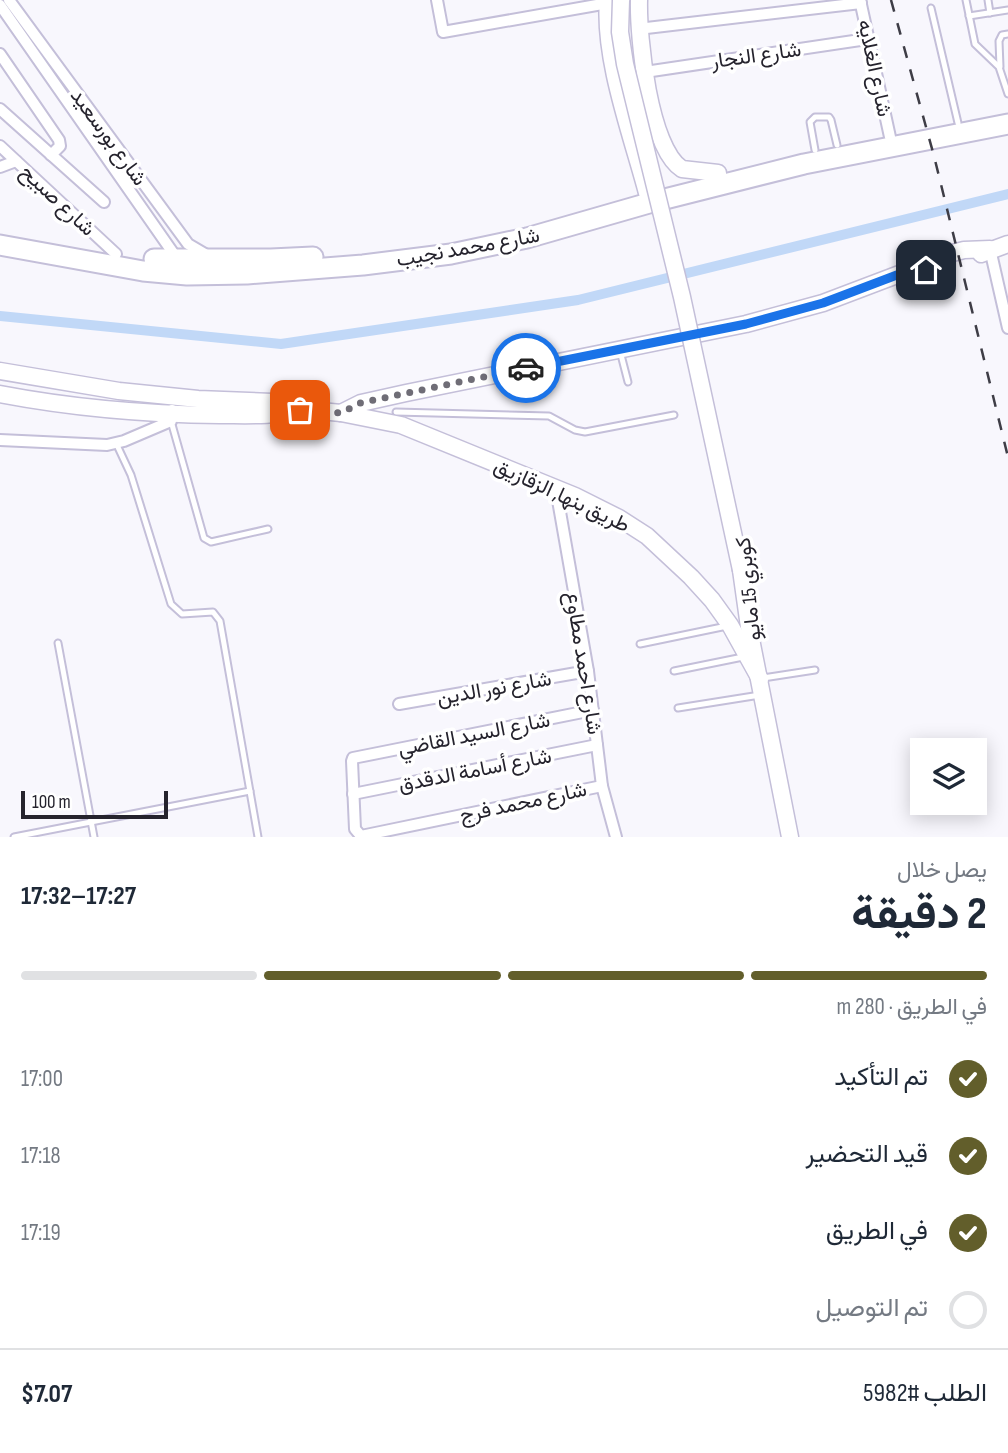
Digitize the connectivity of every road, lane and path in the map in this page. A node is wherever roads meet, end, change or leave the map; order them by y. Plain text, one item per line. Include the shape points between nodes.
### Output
1 (9, 0) edge
2 (437, 0) edge
3 (629, 0) edge
4 (639, 0) edge
5 (966, 0) edge
6 (988, 0) edge
7 (612, 1) edge
8 (860, 2) edge
9 (0, 5) edge
10 (931, 8) dead end
11 (1008, 10) edge
12 (990, 13) junction
13 (969, 16) junction
14 (638, 29) junction
15 (1008, 34) edge
16 (867, 39) junction
17 (1, 56) edge
18 (645, 72) junction
19 (1004, 72) edge
20 (1007, 86) edge
21 (1008, 94) edge
22 (0, 109) edge
23 (1008, 113) edge
24 (958, 123) junction
25 (1008, 124) edge
26 (927, 134) junction
27 (890, 136) junction
28 (837, 145) junction
29 (0, 146) edge
30 (51, 155) junction
31 (816, 156) junction
32 (16, 161) junction
33 (0, 167) edge
34 (718, 173) junction
35 (647, 193) junction
36 (104, 202) dead end
37 (6, 240) edge
38 (1008, 244) edge
39 (449, 247) junction
40 (990, 249) junction
41 (426, 251) junction
42 (116, 254) junction
43 (220, 259) junction
44 (178, 260) junction
45 (1007, 321) edge
46 (620, 350) junction
47 (0, 371) edge
48 (628, 382) dead end
49 (406, 393) junction
50 (0, 394) edge
51 (172, 396) junction
52 (300, 410) junction
53 (341, 413) junction
54 (674, 415) dead end
55 (171, 417) junction
56 (399, 418) junction
57 (0, 440) edge
58 (116, 443) junction
59 (556, 489) junction
60 (268, 529) dead end
61 (745, 568) junction
62 (745, 599) junction
63 (719, 610) junction
64 (730, 625) junction
65 (58, 643) dead end
66 (640, 644) dead end
67 (751, 653) junction
68 (815, 670) dead end
69 (588, 671) junction
70 (674, 671) dead end
71 (761, 687) junction
72 (399, 704) dead end
73 (678, 708) dead end
74 (593, 710) junction
75 (597, 745) junction
76 (602, 786) junction
77 (250, 790) junction
78 (353, 794) junction
79 (91, 821) junction
80 (361, 836) edge
81 (14, 837) edge
82 (94, 837) edge
83 (258, 837) edge
84 (617, 837) edge
85 (789, 837) edge

1 - 43 street, شارع بورسعيد via 188,244
2 - 7 street via 443,32
3 - 61 main road, كوبري 15 مايو via 634,64 713,393
4 - 14 main road
5 - 13 lane
6 - 12 lane
7 - 35 main road via 608,33 613,65
7 - 61 main road, كوبري 15 مايو, bridge
8 - 14 street
8 - 16 street, شارع الغلايه
9 - 44 street, شارع بورسعيد
10 - 24 lane
11 - 12 lane
12 - 13 lane
13 - 19 lane via 975,44
14 - 18 main road
15 - 19 lane via 999,41
16 - 18 street, شارع النجار
16 - 27 street, شارع الغلايه
17 - 30 street via 60,140
18 - 34 main road via 665,151 688,171
19 - 20 lane
20 - 21 lane
22 - 30 street
23 - 24 highway
24 - 26 highway
25 - 26 highway
26 - 27 highway, شارع محمد نجيب
26 - 31 highway, شارع محمد نجيب
27 - 28 highway, شارع محمد نجيب
28 - 31 highway, شارع محمد نجيب
28 - 31 lane via 829,117 812,119 809,125
29 - 32 street, شارع صبيح
30 - 36 street
31 - 34 highway, شارع محمد نجيب
31 - 39 highway, شارع محمد نجيب via 527,238
32 - 33 street
32 - 42 street, شارع صبيح
34 - 35 highway, شارع محمد نجيب
35 - 39 highway, شارع محمد نجيب
37 - 41 highway, شارع محمد نجيب via 143,271 187,275 305,271
37 - 42 highway, شارع محمد نجيب
38 - 40 main road
39 - 41 highway, شارع محمد نجيب
40 - 45 street
40 - 46 main road via 957,251 925,261 801,310
41 - 43 highway, شارع محمد نجيب
42 - 44 highway, شارع محمد نجيب
43 - 44 highway, شارع محمد نجيب
46 - 48 lane
46 - 49 main road
47 - 51 main road, طريق بنها, الزقازيق
49 - 53 main road via 360,403
49 - 56 main road via 397,405
50 - 55 main road, طريق بنها, الزقازيق
51 - 52 main road, طريق بنها, الزقازيق via 272,402
51 - 55 street
52 - 53 main road, طريق بنها, الزقازيق
52 - 55 main road, طريق بنها, الزقازيق
53 - 56 main road, طريق بنها, الزقازيق
54 - 56 lane via 585,432 549,416
55 - 58 street
55 - 60 lane via 204,538 211,542
56 - 59 main road, طريق بنها, الزقازيق
57 - 58 street
58 - 77 lane via 131,475 171,604 181,614 213,612 220,621
59 - 63 main road, طريق بنها, الزقازيق via 647,536
59 - 69 street, شارع احمد مطاوع
61 - 62 main road, كوبري 15 مايو
61 - 67 main road, كوبري 15 مايو via 755,625
62 - 63 main road via 734,609
62 - 67 main road, كوبري 15 مايو
63 - 64 main road, طريق بنها, الزقازيق
64 - 66 lane
64 - 67 main road, طريق بنها, الزقازيق
65 - 79 lane
67 - 70 lane
67 - 71 main road, طريق بنها, الزقازيق
68 - 71 lane
69 - 72 street, شارع نور الدين
69 - 74 street, شارع احمد مطاوع
71 - 73 lane
71 - 85 main road, طريق بنها, الزقازيق
74 - 75 street, شارع احمد مطاوع
74 - 78 street, شارع السيد القاضي via 355,757
75 - 76 street, شارع احمد مطاوع
75 - 78 street, شارع أسامة الدقدق
76 - 80 street, شارع محمد فرج
76 - 84 street, شارع احمد مطاوع
77 - 79 lane
77 - 83 lane
78 - 80 street via 355,829
79 - 81 lane
79 - 82 lane

